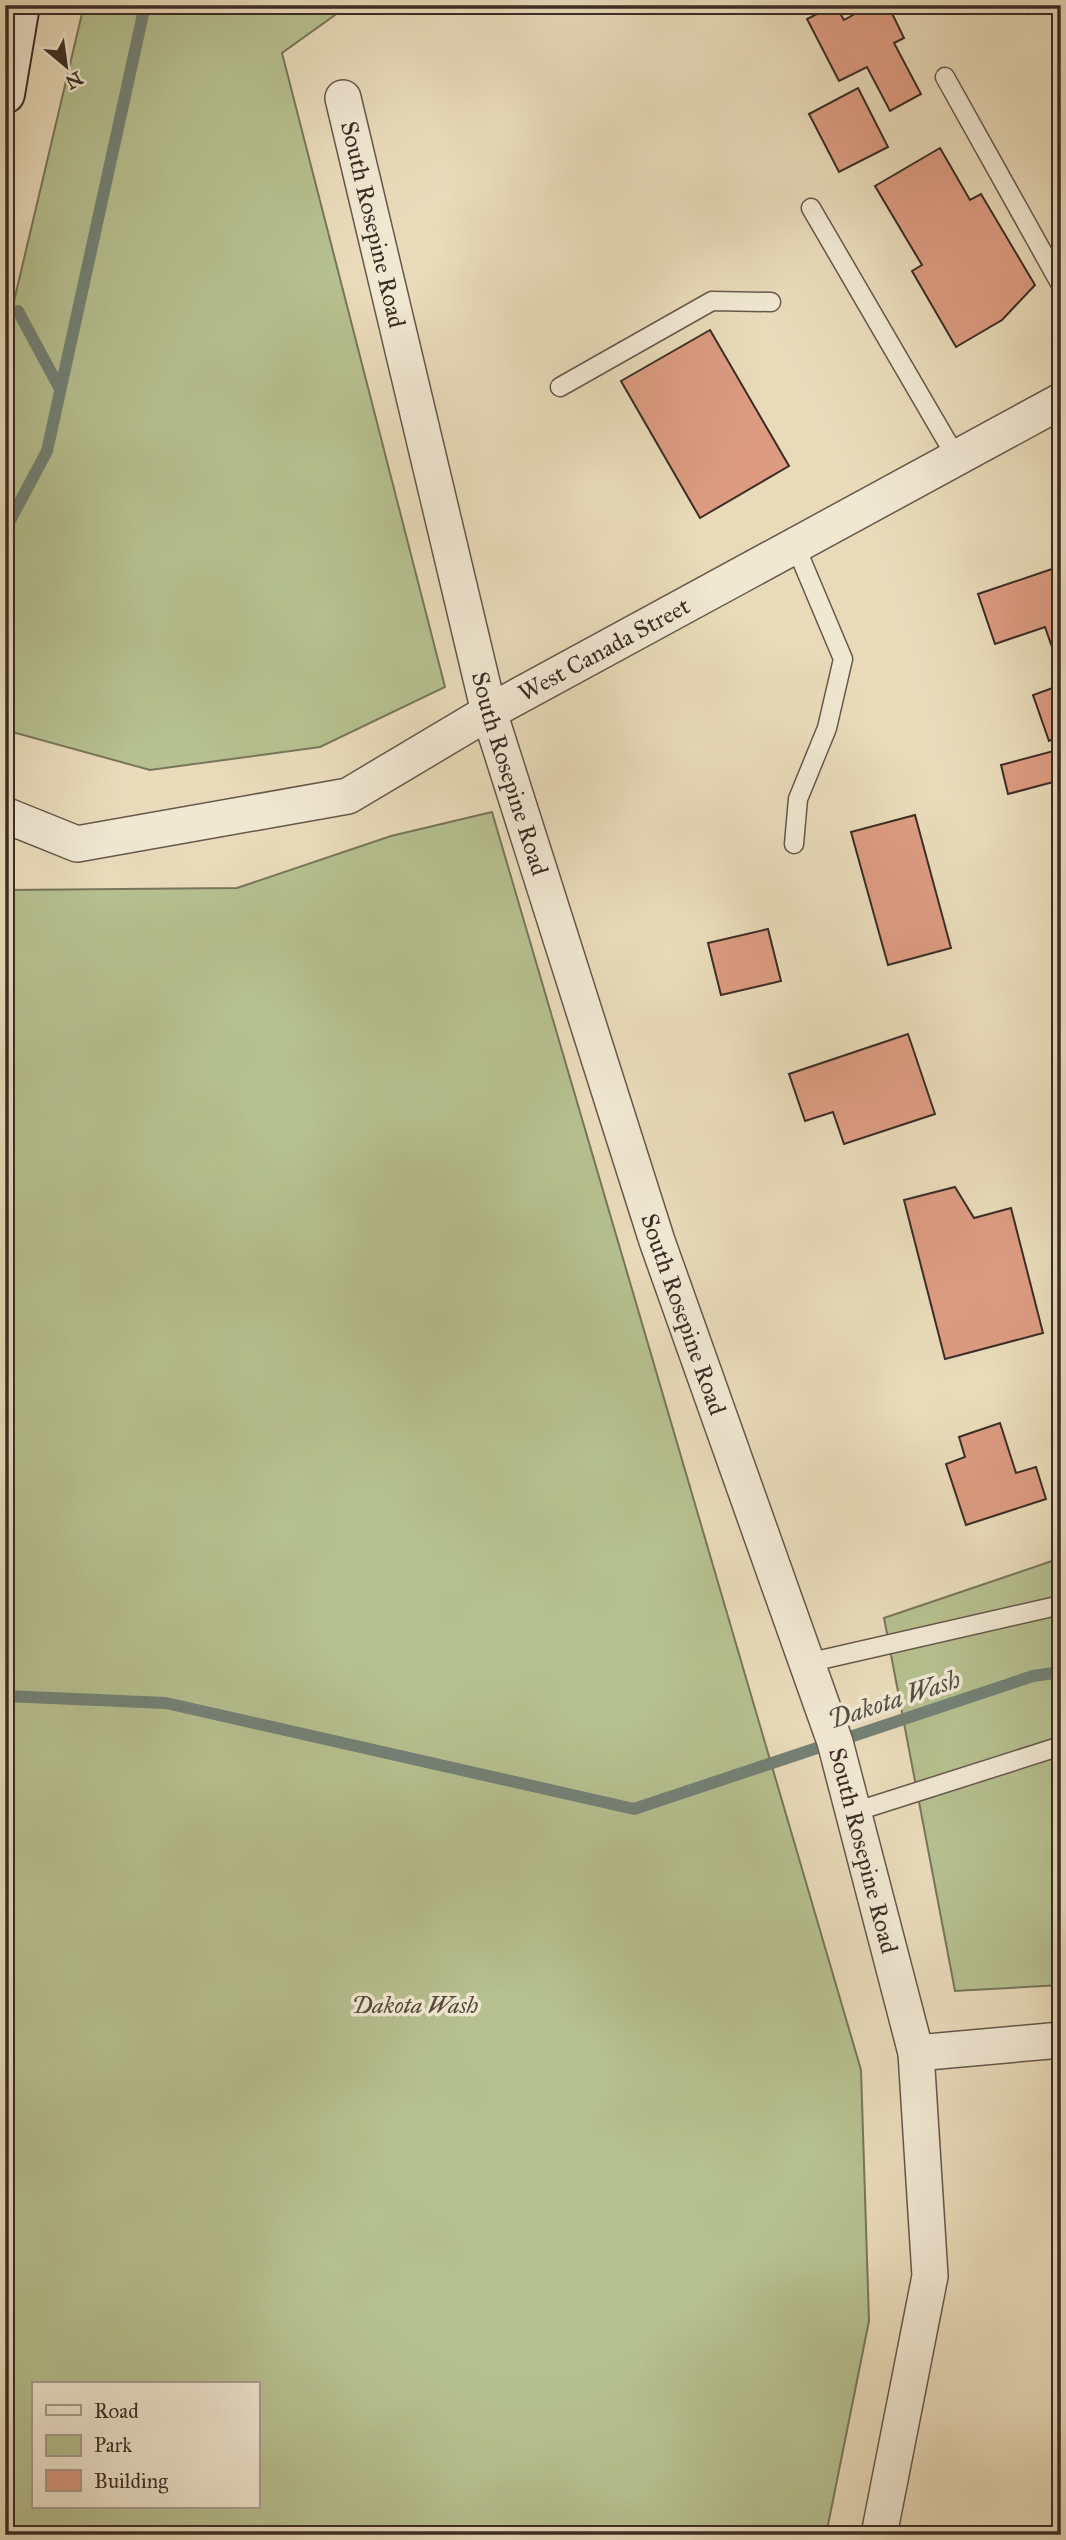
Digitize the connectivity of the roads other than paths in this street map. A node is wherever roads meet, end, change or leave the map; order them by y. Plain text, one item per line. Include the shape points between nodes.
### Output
1 (20, 5) edge
2 (945, 77) dead end
3 (5, 94) edge
4 (344, 98) dead end
5 (811, 208) dead end
6 (1061, 285) edge
7 (771, 302) dead end
8 (560, 387) dead end
9 (1061, 401) edge
10 (956, 457) junction
11 (795, 545) junction
12 (489, 712) junction
13 (5, 815) edge
14 (794, 844) dead end
15 (1061, 1605) edge
16 (807, 1663) junction
17 (1061, 1746) edge
18 (854, 1812) junction
19 (1061, 2040) edge
20 (916, 2053) junction
21 (879, 2535) edge

1 - 3 main road
2 - 6 lane
4 - 12 street, South Rosepine Road
5 - 10 lane
7 - 8 lane via 712,300
9 - 10 street, West Canada Street
10 - 11 street, West Canada Street
11 - 12 street, West Canada Street
11 - 14 lane via 842,659 827,728 799,799
12 - 13 street, West Canada Street via 348,796 77,844
12 - 16 street, South Rosepine Road via 657,1241
15 - 16 lane
16 - 18 street, South Rosepine Road
17 - 18 lane
18 - 20 street, South Rosepine Road
19 - 20 street
20 - 21 street, South Rosepine Road via 930,2276

